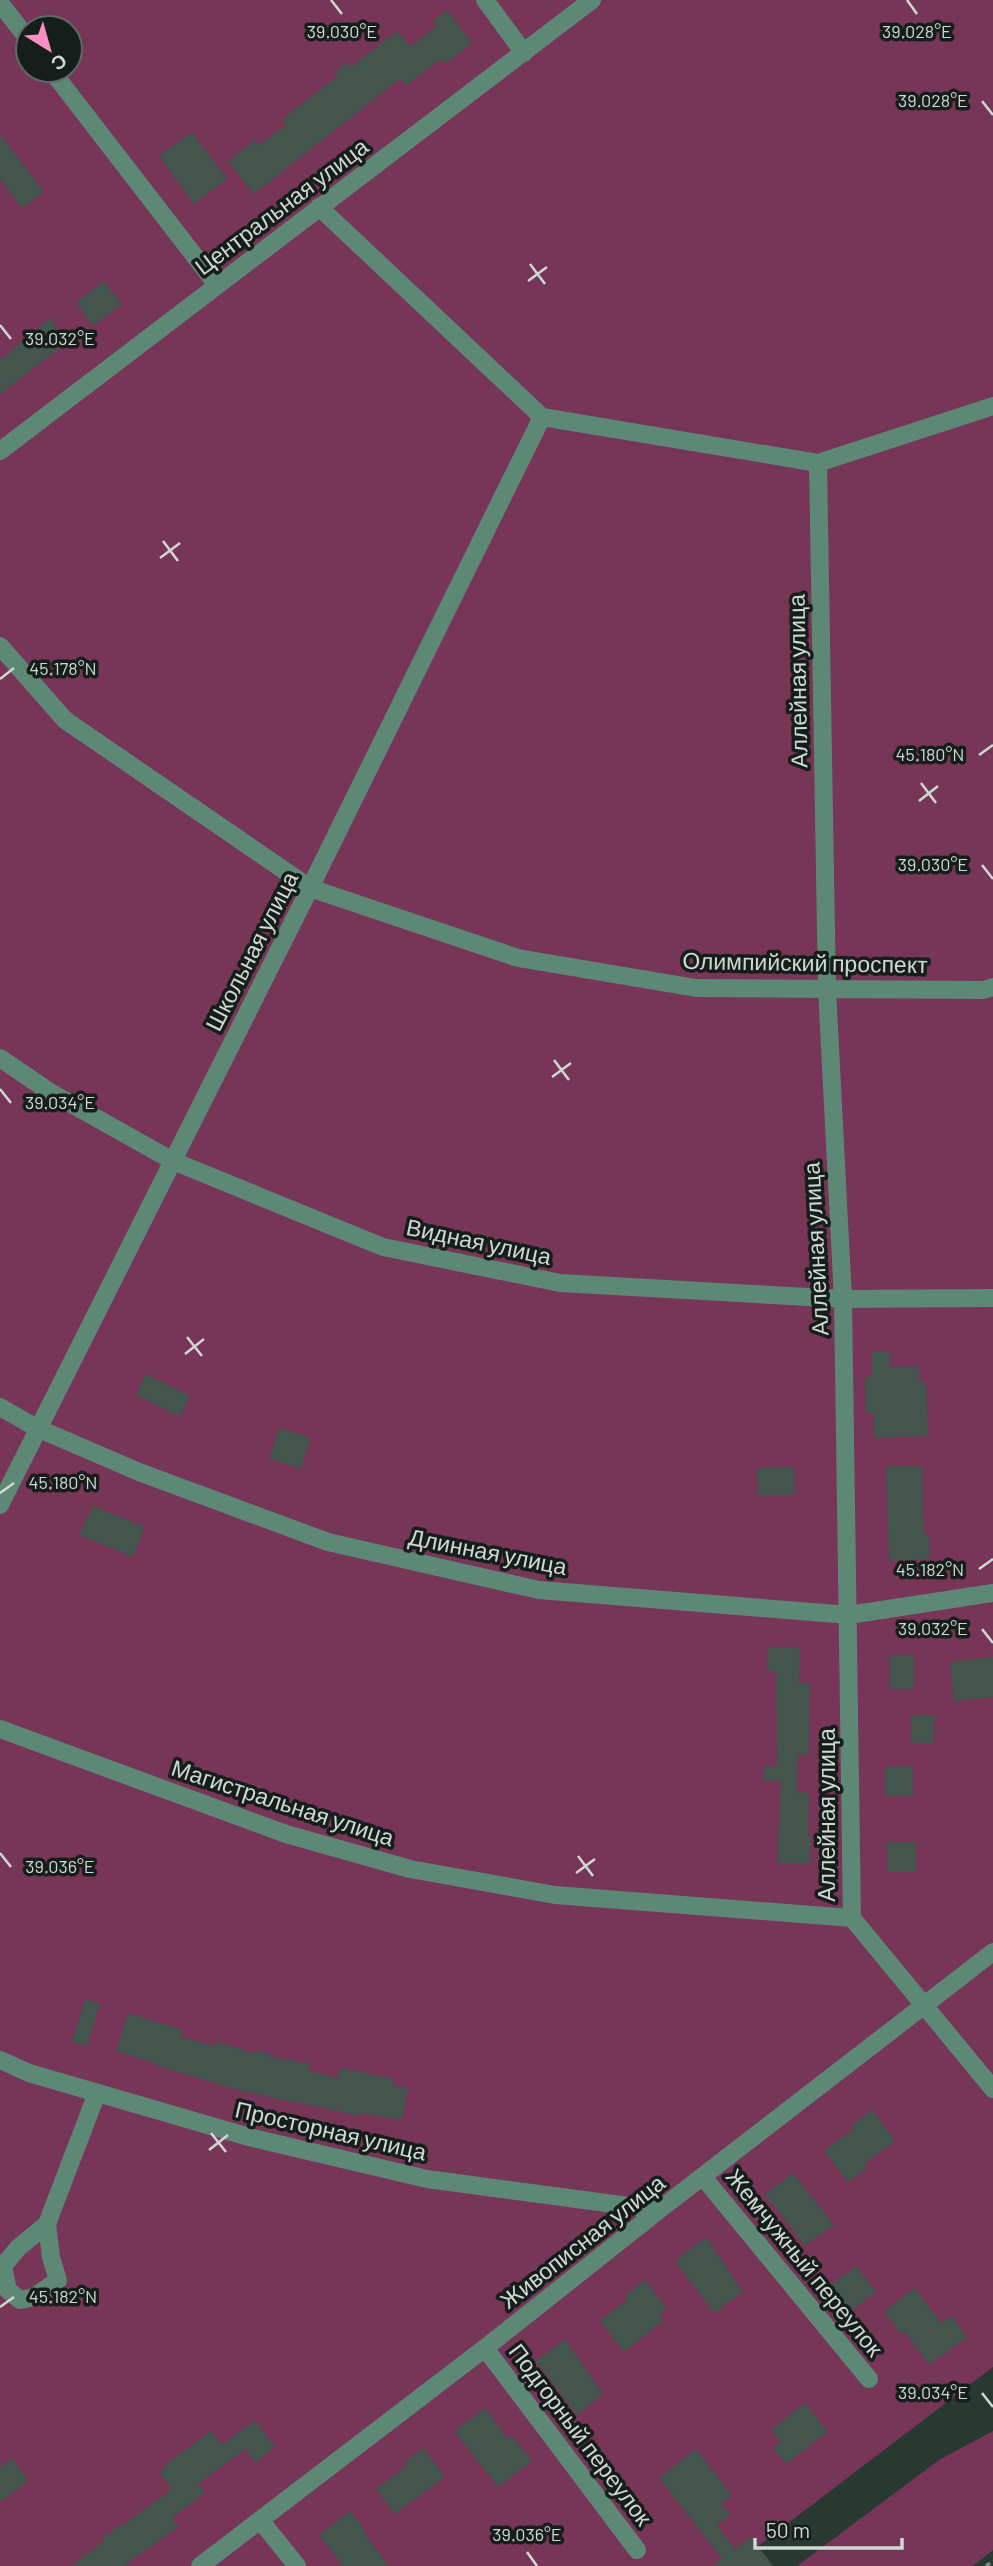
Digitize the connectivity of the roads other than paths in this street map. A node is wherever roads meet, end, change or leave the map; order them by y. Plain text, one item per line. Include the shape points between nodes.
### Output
1 (485, 0) edge
2 (592, 0) edge
3 (0, 3) edge
4 (14, 21) edge
5 (524, 53) junction
6 (62, 84) edge
7 (319, 207) junction
8 (217, 285) junction
9 (993, 406) edge
10 (542, 417) junction
11 (0, 451) edge
12 (818, 463) junction
13 (0, 646) edge
14 (310, 888) junction
15 (993, 988) edge
16 (827, 989) junction
17 (0, 1058) edge
18 (173, 1161) junction
19 (993, 1298) edge
20 (843, 1299) junction
21 (0, 1407) edge
22 (37, 1428) junction
23 (0, 1504) edge
24 (993, 1593) edge
25 (849, 1615) junction
26 (0, 1729) edge
27 (852, 1918) junction
28 (993, 1952) edge
29 (926, 2005) junction
30 (0, 2060) edge
31 (993, 2089) edge
32 (97, 2093) junction
33 (703, 2177) junction
34 (659, 2210) junction
35 (47, 2224) dead end
36 (485, 2348) junction
37 (869, 2379) dead end
38 (260, 2520) junction
39 (637, 2550) dead end
40 (200, 2566) edge
41 (297, 2566) edge

1 - 5 street
2 - 5 street, Центральная улица
3 - 4 street
5 - 7 street, Центральная улица
6 - 8 street
7 - 8 street, Центральная улица
7 - 10 street
8 - 11 street, Центральная улица
9 - 12 street
10 - 12 street
10 - 14 street, Школьная улица
12 - 16 street, Аллейная улица
13 - 14 street, Олимпийский проспект via 65,720
14 - 16 street, Олимпийский проспект via 518,958 696,988
14 - 18 street, Школьная улица
15 - 16 street, Олимпийский проспект
16 - 20 street, Аллейная улица
17 - 18 street, Видная улица via 50,1092
18 - 20 street, Видная улица via 383,1247 560,1283
18 - 22 street, Школьная улица
19 - 20 street, Видная улица
20 - 25 street, Аллейная улица
21 - 22 street, Длинная улица
22 - 23 street, Школьная улица
22 - 25 street, Длинная улица via 139,1472 341,1545 539,1590
24 - 25 street, Длинная улица
25 - 27 street, Аллейная улица
26 - 27 street, Магистральная улица via 286,1834 410,1869 555,1895
27 - 29 street, Аллейная улица
28 - 29 street, Живописная улица
29 - 31 street, Аллейная улица
29 - 33 street, Живописная улица
30 - 32 street, Просторная улица
32 - 34 street, Просторная улица via 249,2137 427,2179
32 - 35 street
33 - 34 street, Живописная улица
33 - 37 street, Жемчужный переулок
34 - 36 street, Живописная улица
36 - 38 street, Живописная улица
36 - 39 street, Подгорный переулок
38 - 40 street, Живописная улица
38 - 41 street

